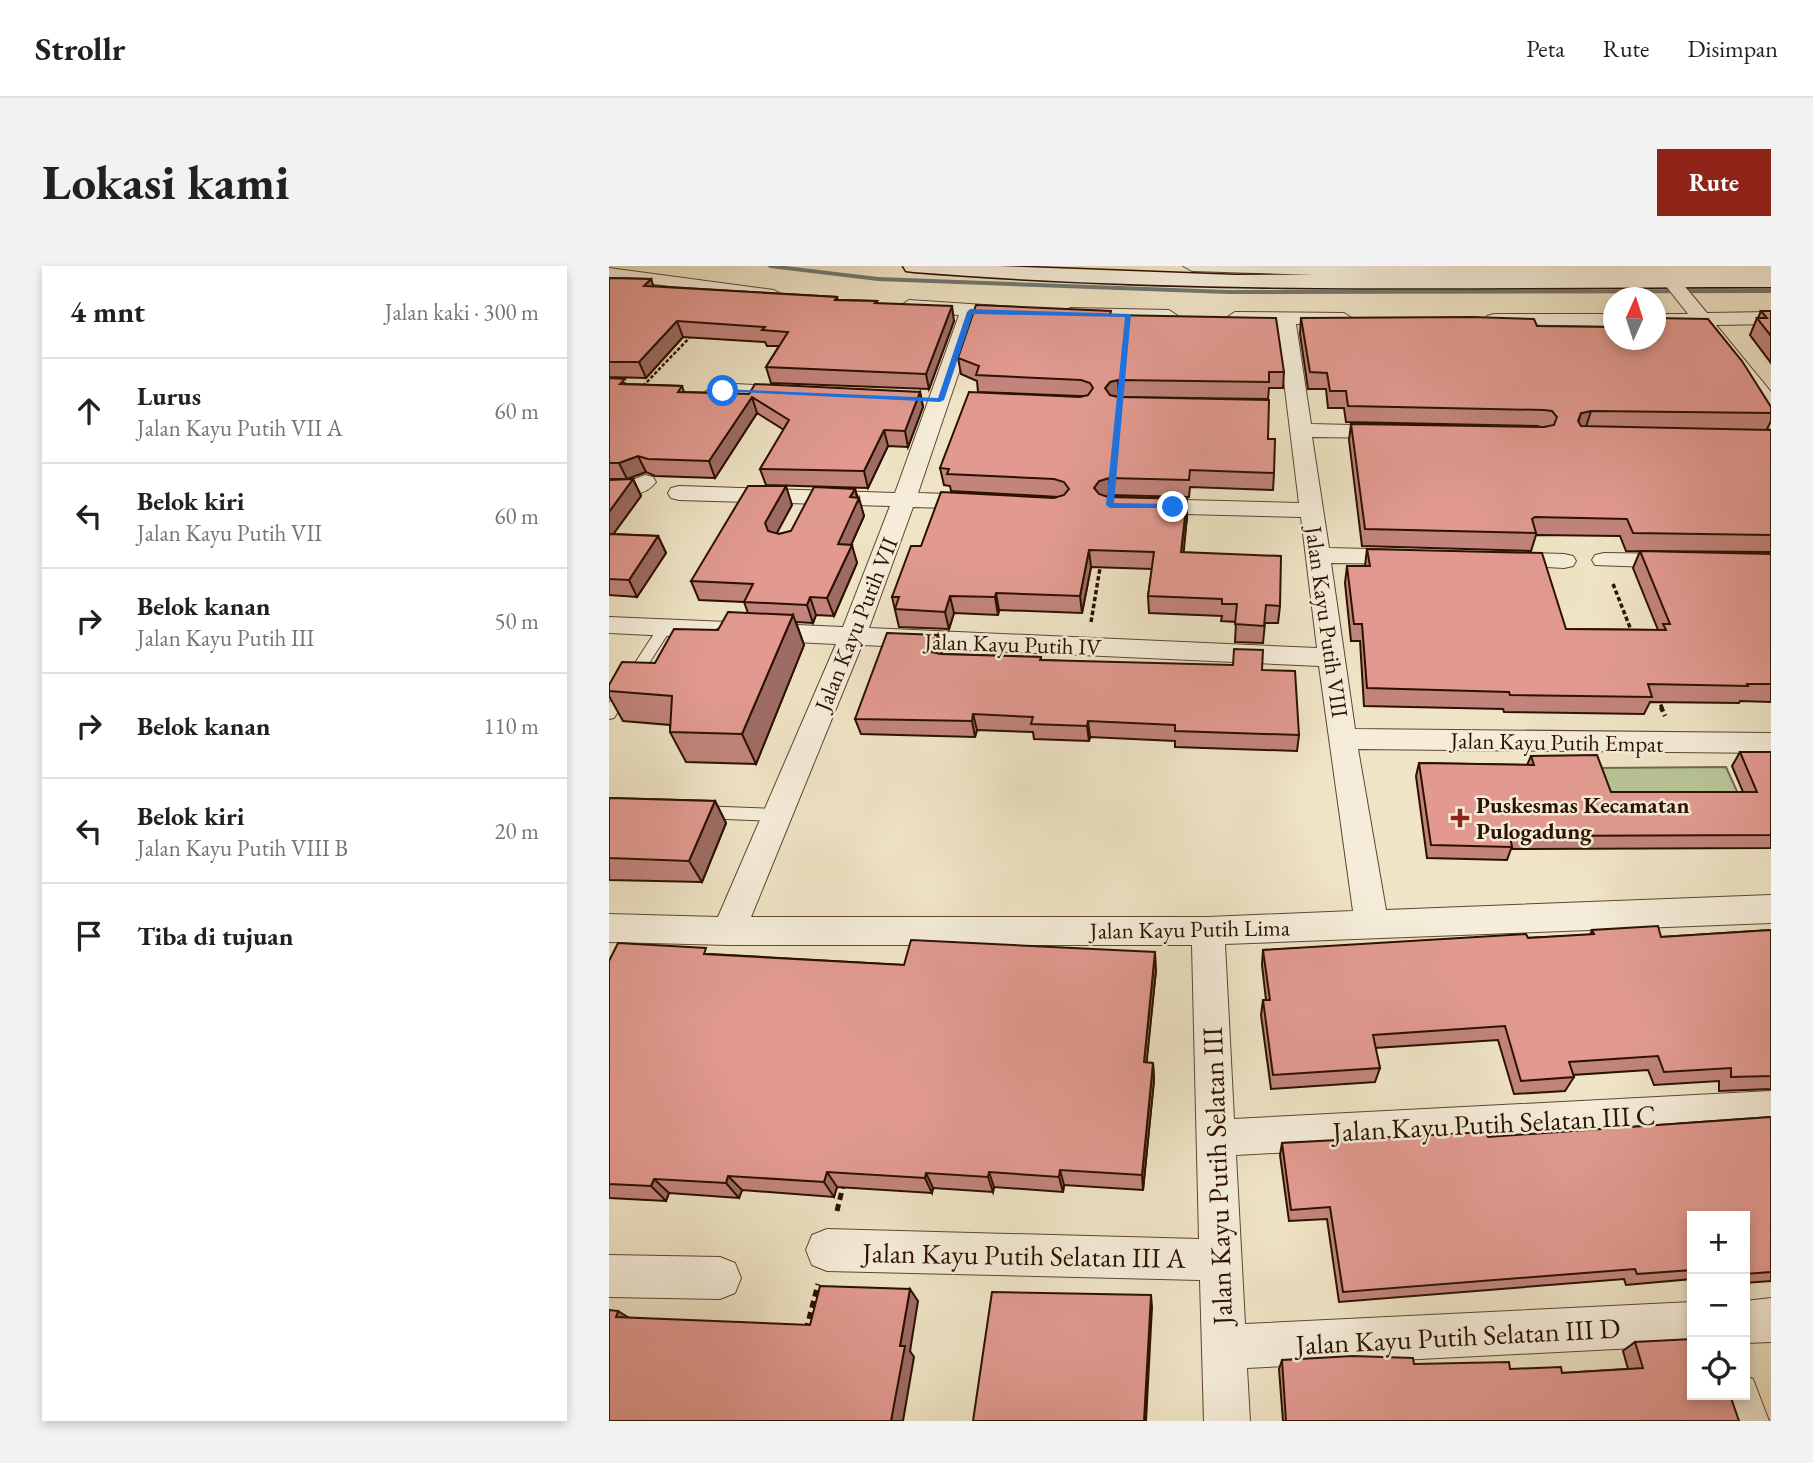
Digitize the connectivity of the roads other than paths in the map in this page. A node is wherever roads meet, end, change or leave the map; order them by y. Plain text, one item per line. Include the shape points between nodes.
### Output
1 (913, 266) edge
2 (1192, 266) edge
3 (1771, 269) edge
4 (1023, 271) edge
5 (1740, 272) edge
6 (609, 273) edge
7 (1342, 273) edge
8 (1771, 280) edge
9 (1674, 285) junction
10 (798, 297) edge
11 (891, 305) edge
12 (970, 312) junction
13 (1696, 313) junction
14 (1182, 317) edge
15 (1223, 317) edge
16 (1666, 318) edge
17 (1771, 318) edge
18 (1286, 319) junction
19 (1369, 319) edge
20 (1480, 320) edge
21 (1603, 320) edge
22 (817, 394) edge
23 (713, 395) edge
24 (913, 399) edge
25 (940, 400) junction
26 (966, 401) edge
27 (1771, 405) edge
28 (1294, 416) junction
29 (1407, 432) edge
30 (645, 482) dead end
31 (609, 488) edge
32 (679, 493) dead end
33 (811, 495) junction
34 (905, 498) junction
35 (1001, 503) edge
36 (1122, 506) edge
37 (1311, 510) junction
38 (799, 519) edge
39 (1320, 555) junction
40 (1429, 558) edge
41 (1483, 559) edge
42 (1604, 560) road end
43 (1565, 561) dead end
44 (1701, 561) edge
45 (609, 625) edge
46 (664, 629) junction
47 (852, 638) junction
48 (1333, 657) junction
49 (609, 714) edge
50 (1342, 739) junction
51 (1771, 743) edge
52 (683, 811) edge
53 (777, 815) junction
54 (1771, 909) edge
55 (1372, 924) junction
56 (609, 928) edge
57 (729, 931) junction
58 (1208, 931) junction
59 (1771, 1109) edge
60 (1216, 1138) junction
61 (827, 1250) road end
62 (1221, 1260) junction
63 (609, 1276) edge
64 (720, 1278) dead end
65 (1771, 1320) edge
66 (1750, 1322) edge
67 (1687, 1324) edge
68 (1224, 1347) junction
69 (1739, 1400) edge
70 (1227, 1421) edge
71 (1746, 1421) edge

1 - 4 street
2 - 7 street
3 - 5 street
4 - 7 street
5 - 7 street
5 - 8 street
5 - 9 street
6 - 10 street
7 - 9 street
9 - 13 street
11 - 12 street
12 - 14 street
12 - 25 street, Jalan Kayu Putih VII
13 - 16 street
13 - 17 street
13 - 27 street
15 - 18 street
18 - 19 street
18 - 28 street, Jalan Kayu Putih VIII
20 - 21 street
22 - 23 street via 735,390
24 - 25 street
25 - 26 street
25 - 34 street, Jalan Kayu Putih VII
28 - 29 street
28 - 37 street, Jalan Kayu Putih VIII
30 - 31 street via 631,489
32 - 33 street
33 - 34 street
33 - 38 street
34 - 35 street
34 - 47 street, Jalan Kayu Putih VII
36 - 37 street via 1174,498
37 - 39 street, Jalan Kayu Putih VIII
39 - 40 street
39 - 48 street, Jalan Kayu Putih VIII
41 - 43 street
42 - 44 street
45 - 46 street, Jalan Kayu Putih IV
46 - 47 street, Jalan Kayu Putih IV
46 - 49 lane
47 - 48 street, Jalan Kayu Putih IV
47 - 53 street, Jalan Kayu Putih VII
48 - 50 street, Jalan Kayu Putih VIII
50 - 51 street, Jalan Kayu Putih Empat
50 - 55 street, Jalan Kayu Putih VIII
52 - 53 lane
53 - 57 street, Jalan Kayu Putih VII
54 - 55 street, Jalan Kayu Putih Lima
55 - 58 street, Jalan Kayu Putih Lima
56 - 57 street, Jalan Kayu Putih Lima
57 - 58 street, Jalan Kayu Putih Lima
58 - 60 street, Jalan Kayu Putih Selatan III
59 - 60 street, Jalan Kayu Putih Selatan III C
60 - 62 street, Jalan Kayu Putih Selatan III
61 - 62 street, Jalan Kayu Putih Selatan III A
62 - 68 street, Jalan Kayu Putih Selatan III
63 - 64 street
65 - 66 street
67 - 68 street, Jalan Kayu Putih Selatan III D
68 - 70 street, Jalan Kayu Putih Selatan III
69 - 71 street

